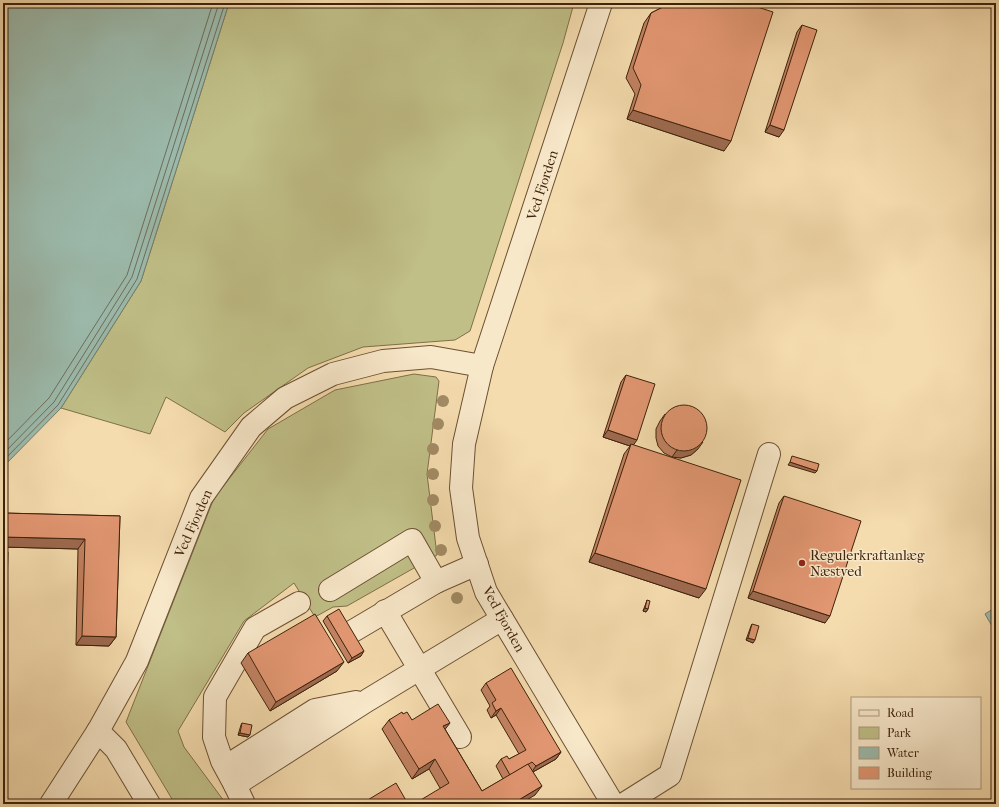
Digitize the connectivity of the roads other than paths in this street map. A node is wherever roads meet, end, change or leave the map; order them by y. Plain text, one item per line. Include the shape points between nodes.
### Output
1 (601, 3) edge
2 (482, 366) junction
3 (769, 454) dead end
4 (477, 564) junction
5 (436, 582) junction
6 (330, 590) dead end
7 (299, 603) dead end
8 (385, 611) junction
9 (502, 619) junction
10 (353, 630) edge
11 (420, 669) junction
12 (98, 731) junction
13 (460, 737) dead end
14 (239, 795) edge
15 (51, 804) edge
16 (148, 804) edge
17 (614, 804) edge
18 (624, 804) edge

1 - 2 street, Ved Fjorden
2 - 4 street, Ved Fjorden via 464,444 461,488 468,538
2 - 12 street, Ved Fjorden via 431,357 383,361 333,374 284,398 251,427 201,498 137,661
3 - 18 street via 670,775
4 - 5 street
4 - 9 street, Ved Fjorden via 486,592
5 - 6 street via 412,540
5 - 8 street
7 - 14 street via 255,628 215,697 214,737 222,761
8 - 10 street
8 - 11 street
9 - 11 street
9 - 17 street, Ved Fjorden
11 - 13 street
11 - 14 street via 368,700
12 - 15 street, Ved Fjorden
12 - 16 street via 116,748

